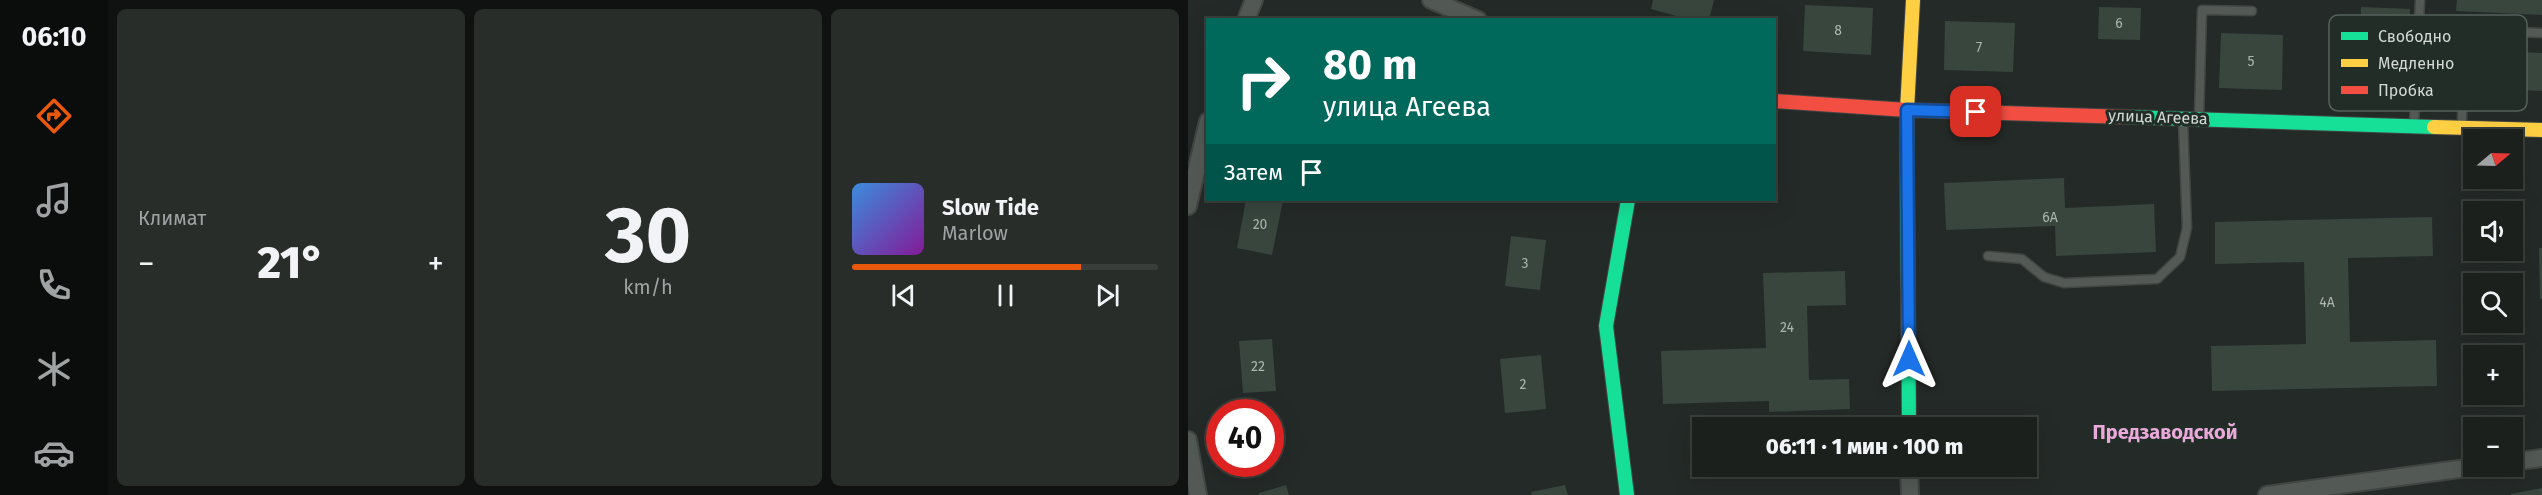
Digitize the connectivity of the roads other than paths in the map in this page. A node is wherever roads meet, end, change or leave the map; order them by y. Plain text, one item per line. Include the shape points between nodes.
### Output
1 (1254, 0) edge
2 (1431, 0) edge
3 (1913, 0) edge
4 (2420, 0) edge
5 (2252, 11) dead end
6 (2419, 15) edge
7 (1246, 18) edge
8 (1473, 18) edge
9 (2527, 32) edge
10 (2542, 33) edge
11 (1776, 101) edge
12 (1907, 110) junction
13 (2415, 111) edge
14 (2462, 111) edge
15 (2182, 118) junction
16 (2199, 118) junction
17 (2414, 125) junction
18 (2462, 127) junction
19 (1206, 130) edge
20 (2542, 130) edge
21 (1628, 201) edge
22 (1188, 206) edge
23 (1988, 256) dead end
24 (1909, 417) edge
25 (1188, 440) edge
26 (2542, 458) edge
27 (2523, 461) edge
28 (2463, 468) edge
29 (1909, 477) edge
30 (1198, 495) edge
31 (1627, 495) edge
32 (1910, 495) edge
33 (2267, 495) edge

1 - 7 street
2 - 8 street
3 - 12 street
4 - 6 lane
5 - 16 lane via 2202,10
9 - 10 lane
11 - 12 street, улица Агеева
12 - 15 street, улица Агеева
12 - 24 street
13 - 17 lane
14 - 18 lane
15 - 16 street, улица Агеева
15 - 23 lane via 2187,228 2181,257 2157,279 2064,283 2044,277 2022,259
16 - 17 street, улица Агеева
17 - 18 street, улица Агеева
18 - 20 street, улица Агеева
19 - 22 street
21 - 31 street via 1606,326
25 - 30 street
26 - 27 street
28 - 33 street
29 - 32 street

